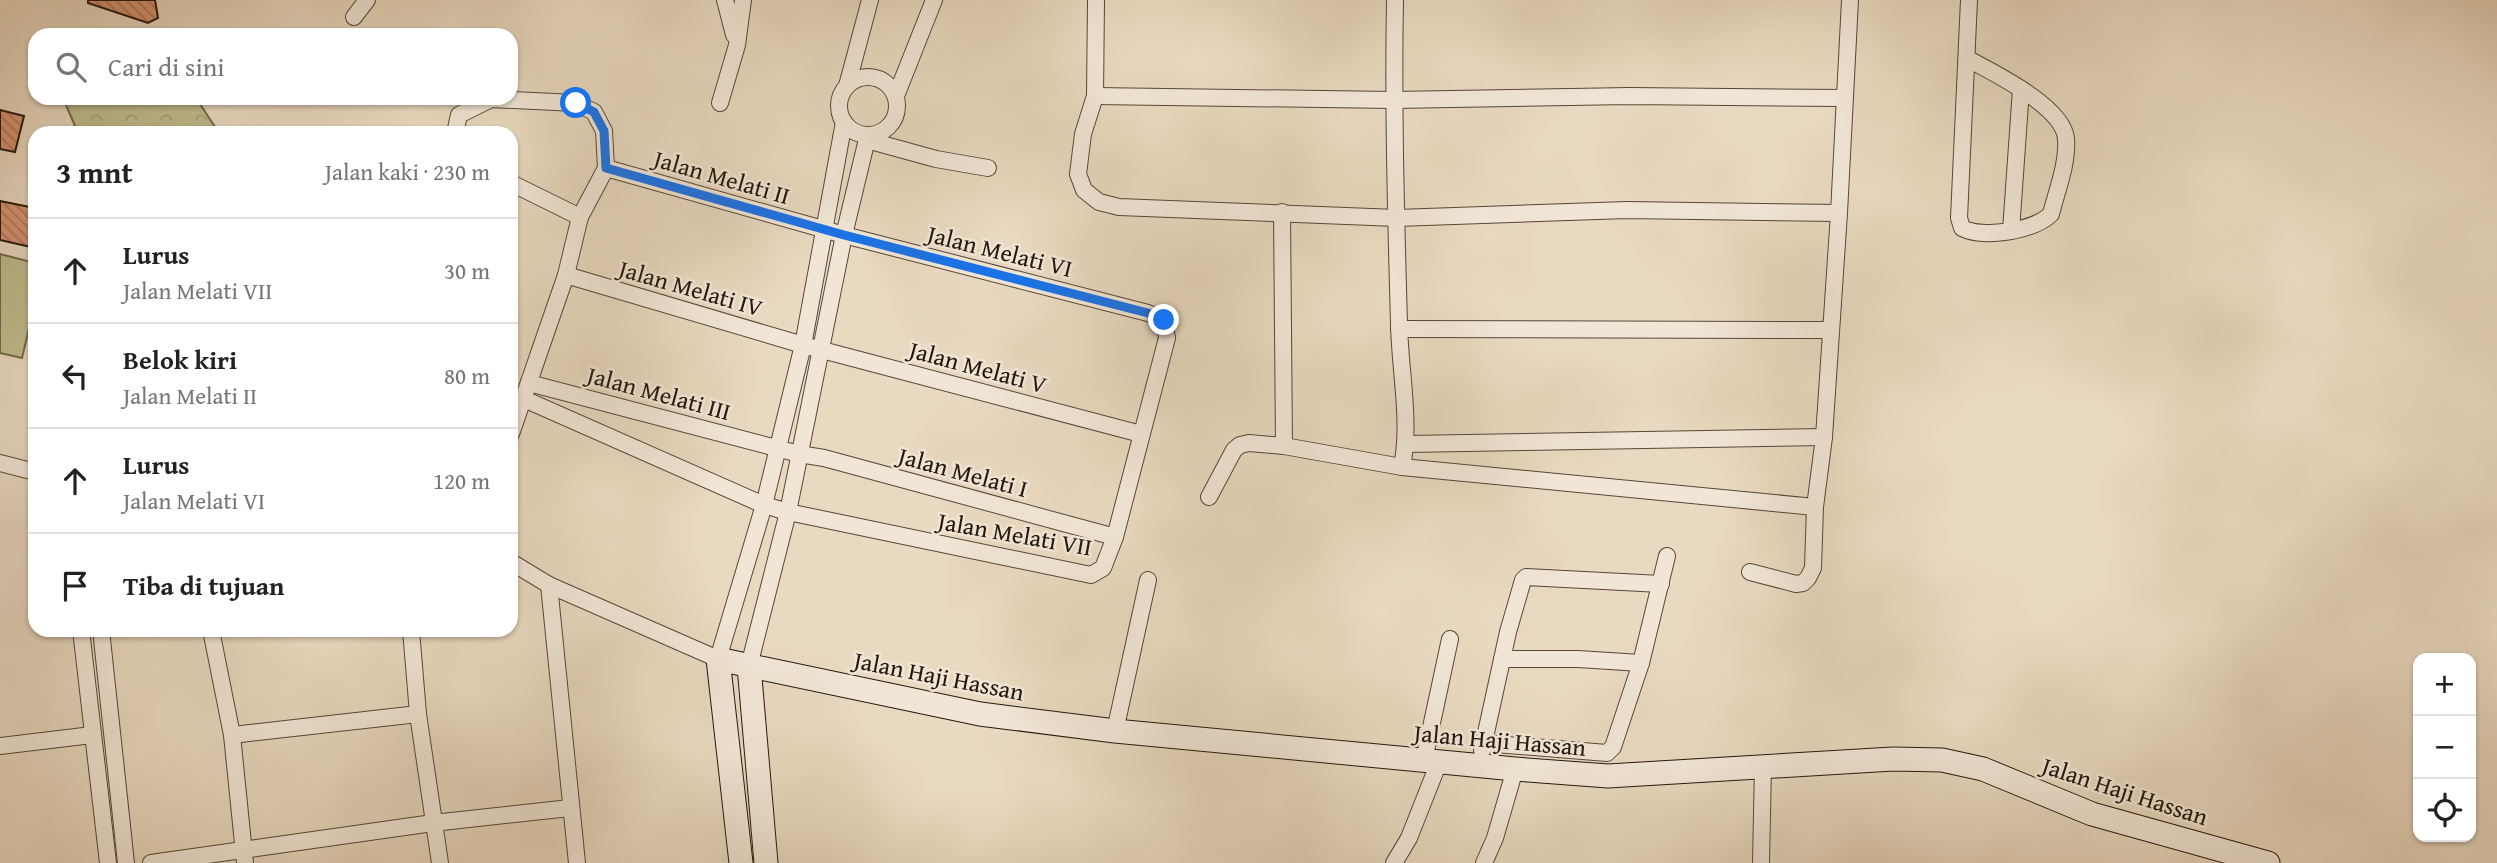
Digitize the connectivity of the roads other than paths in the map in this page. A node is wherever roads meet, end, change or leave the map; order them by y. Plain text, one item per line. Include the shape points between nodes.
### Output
1 (367, 0) edge
2 (725, 0) edge
3 (743, 0) edge
4 (870, 0) edge
5 (934, 0) edge
6 (1096, 0) edge
7 (1395, 0) edge
8 (1850, 0) edge
9 (1969, 0) edge
10 (355, 18) dead end
11 (737, 45) junction
12 (1968, 59) junction
13 (847, 86) junction
14 (2021, 89) junction
15 (896, 96) junction
16 (1095, 96) junction
17 (1843, 98) junction
18 (518, 100) edge
19 (1393, 100) junction
20 (720, 103) dead end
21 (479, 105) edge
22 (844, 122) junction
23 (457, 126) edge
24 (868, 137) junction
25 (606, 168) junction
26 (988, 169) dead end
27 (518, 186) edge
28 (1282, 212) junction
29 (1839, 213) junction
30 (580, 217) junction
31 (1397, 218) junction
32 (825, 230) junction
33 (2011, 231) junction
34 (844, 235) junction
35 (566, 275) junction
36 (1164, 320) joint
37 (1399, 329) junction
38 (1829, 330) junction
39 (803, 345) junction
40 (821, 349) junction
41 (529, 383) junction
42 (524, 399) junction
43 (518, 415) edge
44 (1141, 434) junction
45 (1824, 437) junction
46 (1406, 444) junction
47 (1284, 446) junction
48 (778, 448) junction
49 (799, 454) junction
50 (0, 463) edge
51 (1402, 467) junction
52 (28, 470) edge
53 (1209, 497) dead end
54 (764, 505) junction
55 (1815, 507) junction
56 (788, 512) junction
57 (1115, 537) junction
58 (1667, 556) dead end
59 (518, 566) edge
60 (1750, 572) dead end
61 (1148, 580) dead end
62 (1661, 584) junction
63 (549, 585) junction
64 (81, 637) edge
65 (103, 637) edge
66 (212, 637) edge
67 (412, 637) edge
68 (1450, 639) dead end
69 (718, 659) junction
70 (1502, 659) junction
71 (1641, 663) junction
72 (749, 666) junction
73 (418, 714) junction
74 (1115, 731) junction
75 (92, 735) junction
76 (232, 735) junction
77 (0, 746) edge
78 (1481, 754) junction
79 (1432, 761) junction
80 (1763, 766) junction
81 (1515, 769) junction
82 (570, 808) junction
83 (433, 823) junction
84 (244, 856) edge
85 (108, 863) edge
86 (126, 863) edge
87 (151, 863) edge
88 (440, 863) edge
89 (577, 863) edge
90 (741, 863) edge
91 (766, 863) edge
92 (1394, 863) edge
93 (1484, 863) edge
94 (1761, 863) edge
95 (2268, 863) edge

1 - 10 street
2 - 11 street
3 - 11 street
4 - 13 street
5 - 15 street
6 - 16 street
7 - 19 street
8 - 17 street
9 - 12 street
11 - 20 street
12 - 14 street
12 - 33 street via 1959,218 1962,228 1970,232
13 - 15 street via 875,77
13 - 22 street via 839,103
14 - 33 street
14 - 33 street via 2064,126 2065,158 2051,214
15 - 24 street via 892,123
16 - 19 street
16 - 28 street via 1083,134 1078,174 1084,190 1099,202 1119,207
17 - 19 street
17 - 29 street
18 - 25 street via 576,103 594,112 604,131
19 - 31 street
21 - 23 street via 459,115
22 - 24 street
22 - 32 street
24 - 26 street via 936,159
24 - 34 street
25 - 30 street
25 - 32 street, Jalan Melati II
27 - 30 street
28 - 31 street
28 - 47 street
29 - 31 street via 1627,210
29 - 38 street
30 - 35 street
31 - 37 street
32 - 34 street, Jalan Melati VI
32 - 39 street
34 - 36 street, Jalan Melati VI
34 - 40 street
35 - 39 street, Jalan Melati IV
35 - 41 street
36 - 44 street, Jalan Melati VII via 1167,338
37 - 38 street
37 - 46 street
38 - 45 street
39 - 40 street, Jalan Melati V
39 - 48 street
40 - 44 street, Jalan Melati V
40 - 49 street
41 - 42 street
41 - 48 street, Jalan Melati III
42 - 43 street
42 - 54 street
44 - 57 street, Jalan Melati VII
45 - 46 street
45 - 55 street
46 - 51 street
47 - 51 street
47 - 53 street via 1240,445
48 - 49 street, Jalan Melati III
48 - 54 street
49 - 56 street
49 - 57 street, Jalan Melati I
50 - 52 street
51 - 55 street
54 - 56 street, Jalan Melati VII
54 - 69 street
55 - 60 street via 1813,568 1808,578 1796,584
56 - 57 street, Jalan Melati VII via 1091,575 1103,568
56 - 72 street
58 - 62 street
59 - 63 street
61 - 74 street
62 - 70 street via 1526,577
62 - 71 street
63 - 69 street
63 - 82 street
64 - 75 street
65 - 86 street
66 - 76 street
67 - 73 street
68 - 79 street
69 - 72 street, Jalan Haji Hassan
69 - 90 street
70 - 71 street
70 - 78 street
71 - 78 street via 1618,738 1607,753
72 - 74 street, Jalan Haji Hassan via 980,714
72 - 91 street
73 - 76 street
73 - 83 street
74 - 79 street, Jalan Haji Hassan
75 - 77 street
75 - 85 street
76 - 84 street
78 - 79 street, Jalan Haji Hassan
78 - 81 street, Jalan Haji Hassan
79 - 92 street via 1409,838
80 - 81 street, Jalan Haji Hassan via 1608,776
80 - 94 street
80 - 95 street, Jalan Haji Hassan via 1923,758 1956,762 2092,814
81 - 93 street
82 - 83 street
82 - 89 street
83 - 84 street
83 - 88 street
84 - 87 street

